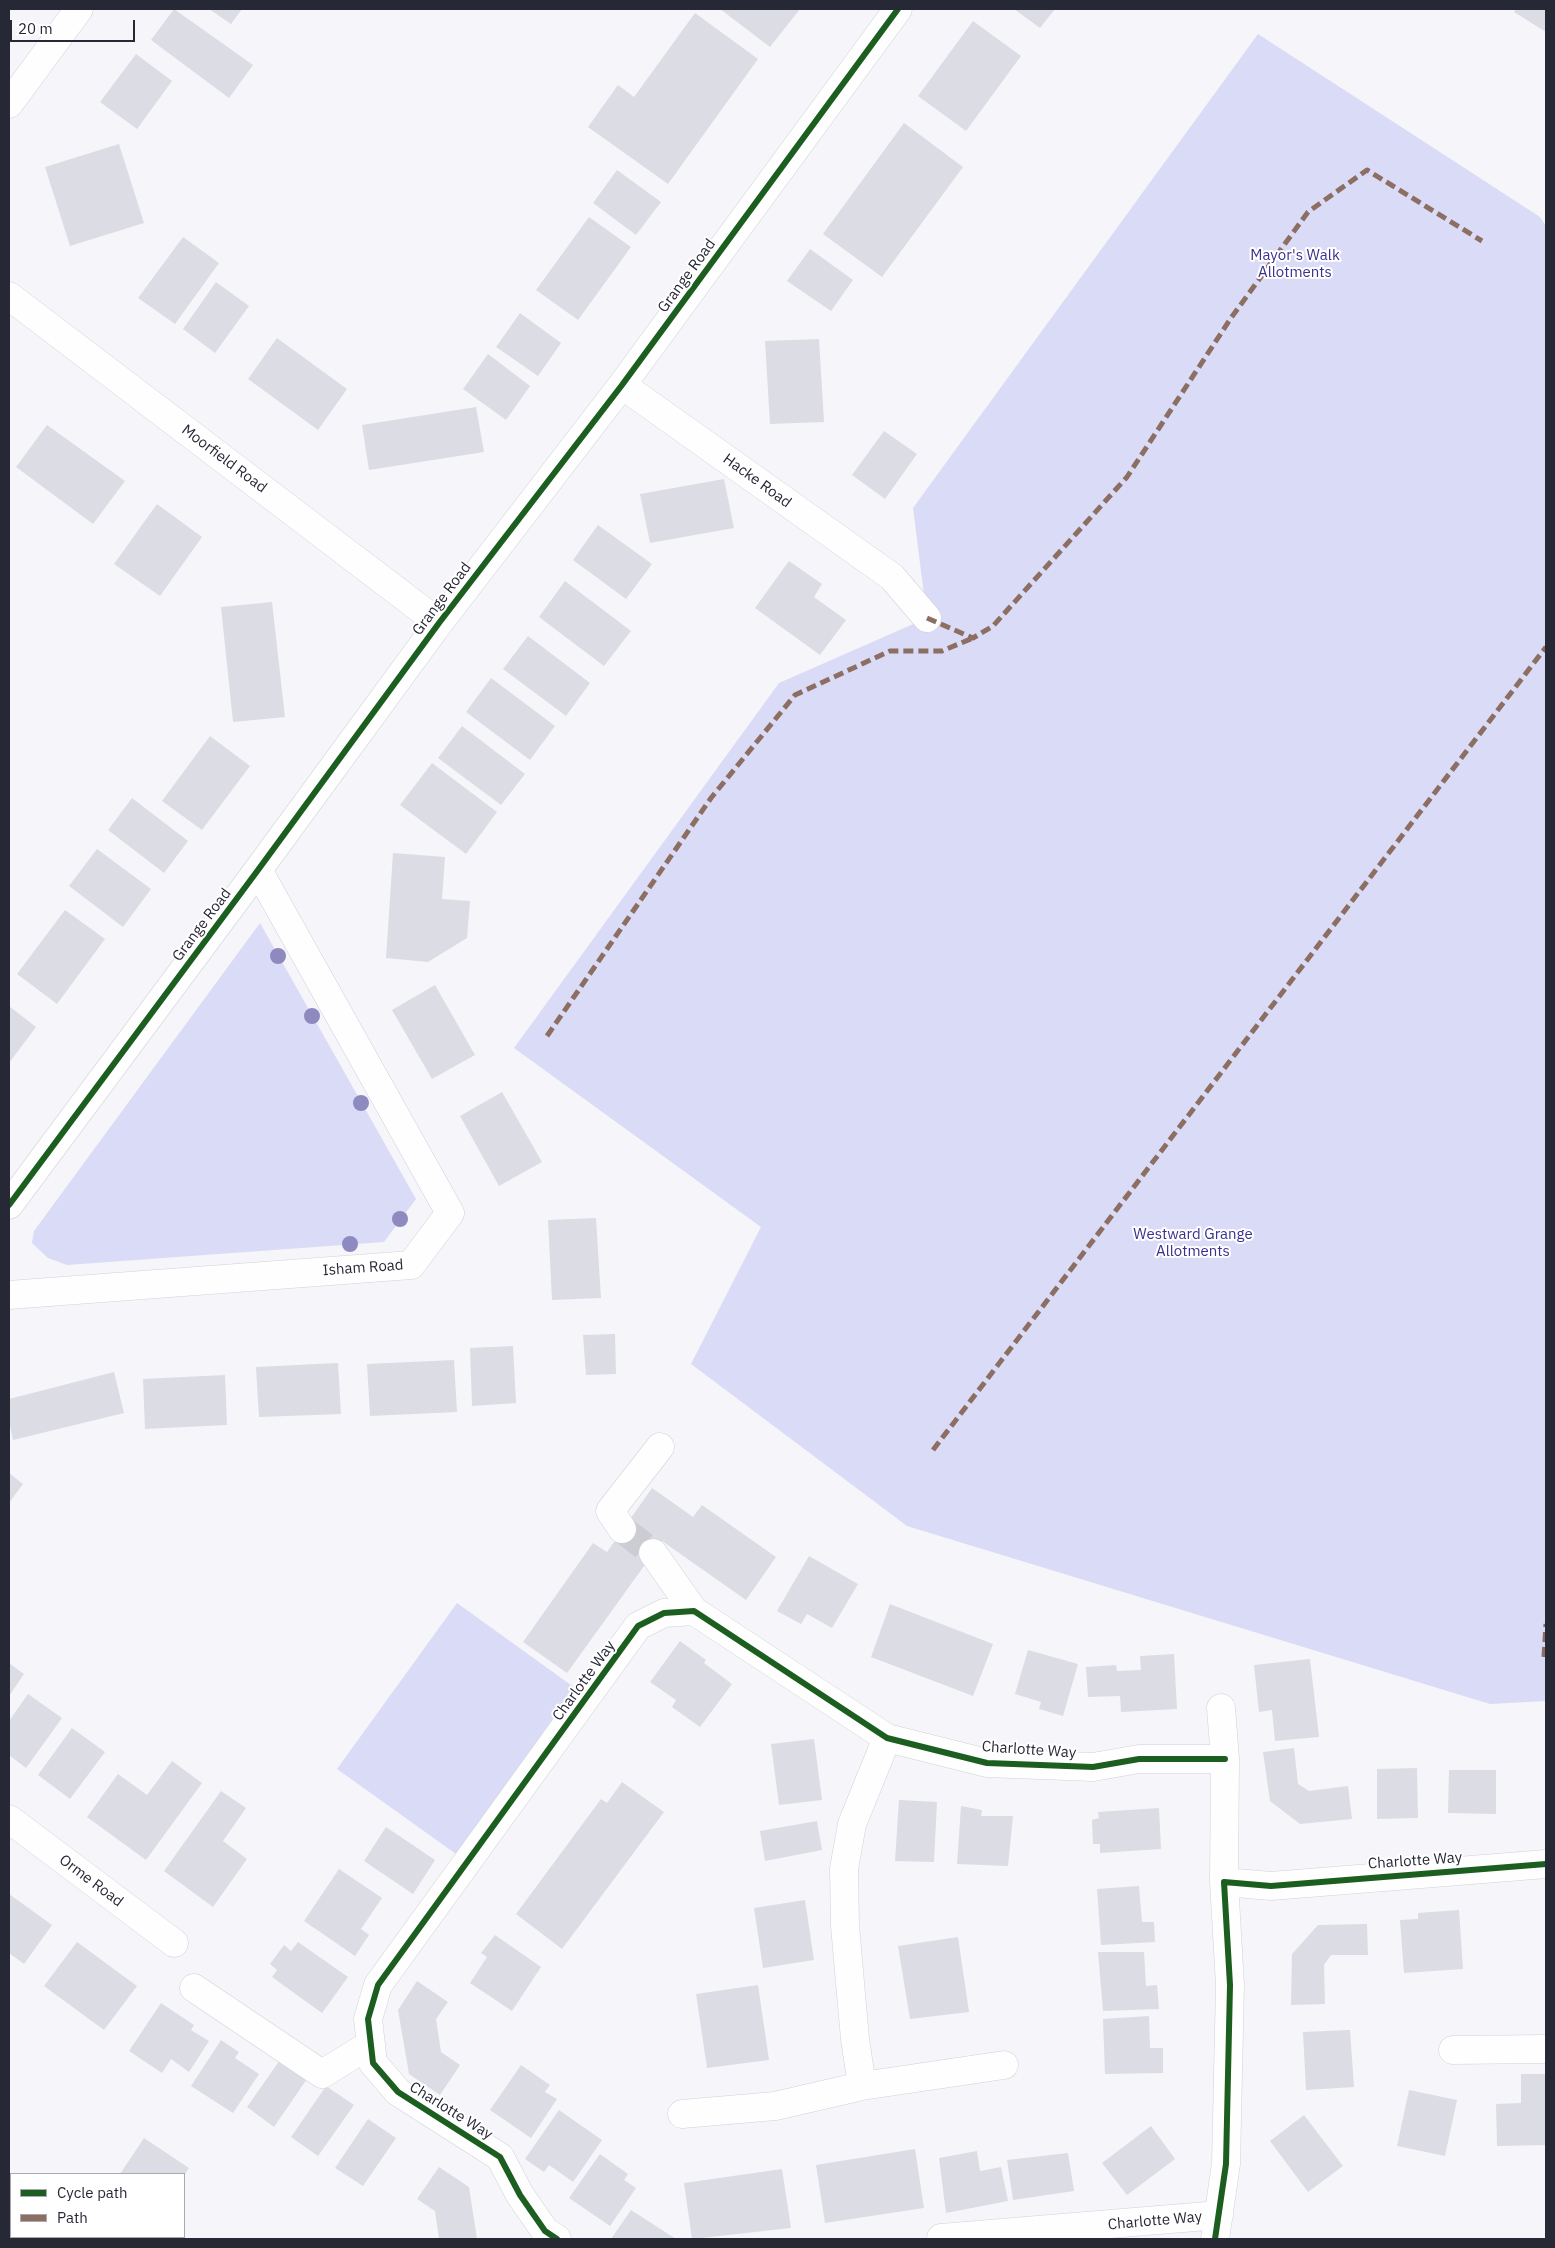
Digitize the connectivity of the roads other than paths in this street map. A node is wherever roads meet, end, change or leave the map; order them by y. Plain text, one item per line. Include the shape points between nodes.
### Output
1 (79, 9) edge
2 (898, 9) edge
3 (9, 104) edge
4 (9, 296) edge
5 (622, 384) junction
6 (927, 618) dead end
7 (439, 623) junction
8 (258, 870) junction
9 (9, 1205) edge
10 (9, 1295) edge
11 (660, 1446) dead end
12 (622, 1529) tunnel mouth
13 (653, 1553) tunnel mouth
14 (694, 1611) junction
15 (1221, 1708) dead end
16 (887, 1738) junction
17 (1225, 1759) junction
18 (9, 1820) edge
19 (1546, 1864) edge
20 (1224, 1882) junction
21 (174, 1943) dead end
22 (194, 1988) dead end
23 (371, 2044) junction
24 (1546, 2049) edge
25 (1453, 2050) dead end
26 (1004, 2065) dead end
27 (862, 2086) junction
28 (682, 2114) dead end
29 (1217, 2227) edge
30 (547, 2237) edge
31 (941, 2238) edge

1 - 3 street
2 - 5 street, Grange Road
4 - 7 street, Moorfield Road
5 - 6 street, Hacke Road via 892,578
5 - 7 street, Grange Road
7 - 8 street, Grange Road
8 - 9 street, Grange Road
8 - 10 street, Isham Road via 450,1213 410,1265
11 - 12 street via 610,1511
13 - 14 street, Charlotte Way
14 - 16 street, Charlotte Way
14 - 23 street, Charlotte Way via 664,1613 638,1626 378,1985 368,2019
15 - 17 street, Charlotte Way
16 - 17 street, Charlotte Way via 987,1763 1093,1767 1139,1759
16 - 27 street via 852,1824 844,1869 845,1935
17 - 20 street, Charlotte Way
18 - 21 street, Orme Road
19 - 20 street, Charlotte Way via 1271,1886
20 - 29 street, Charlotte Way via 1230,1986 1226,2164
22 - 23 street via 322,2074
23 - 30 street, Charlotte Way via 373,2063 398,2092 500,2157
24 - 25 street
26 - 27 street
27 - 28 street via 775,2106
29 - 31 street, Charlotte Way

